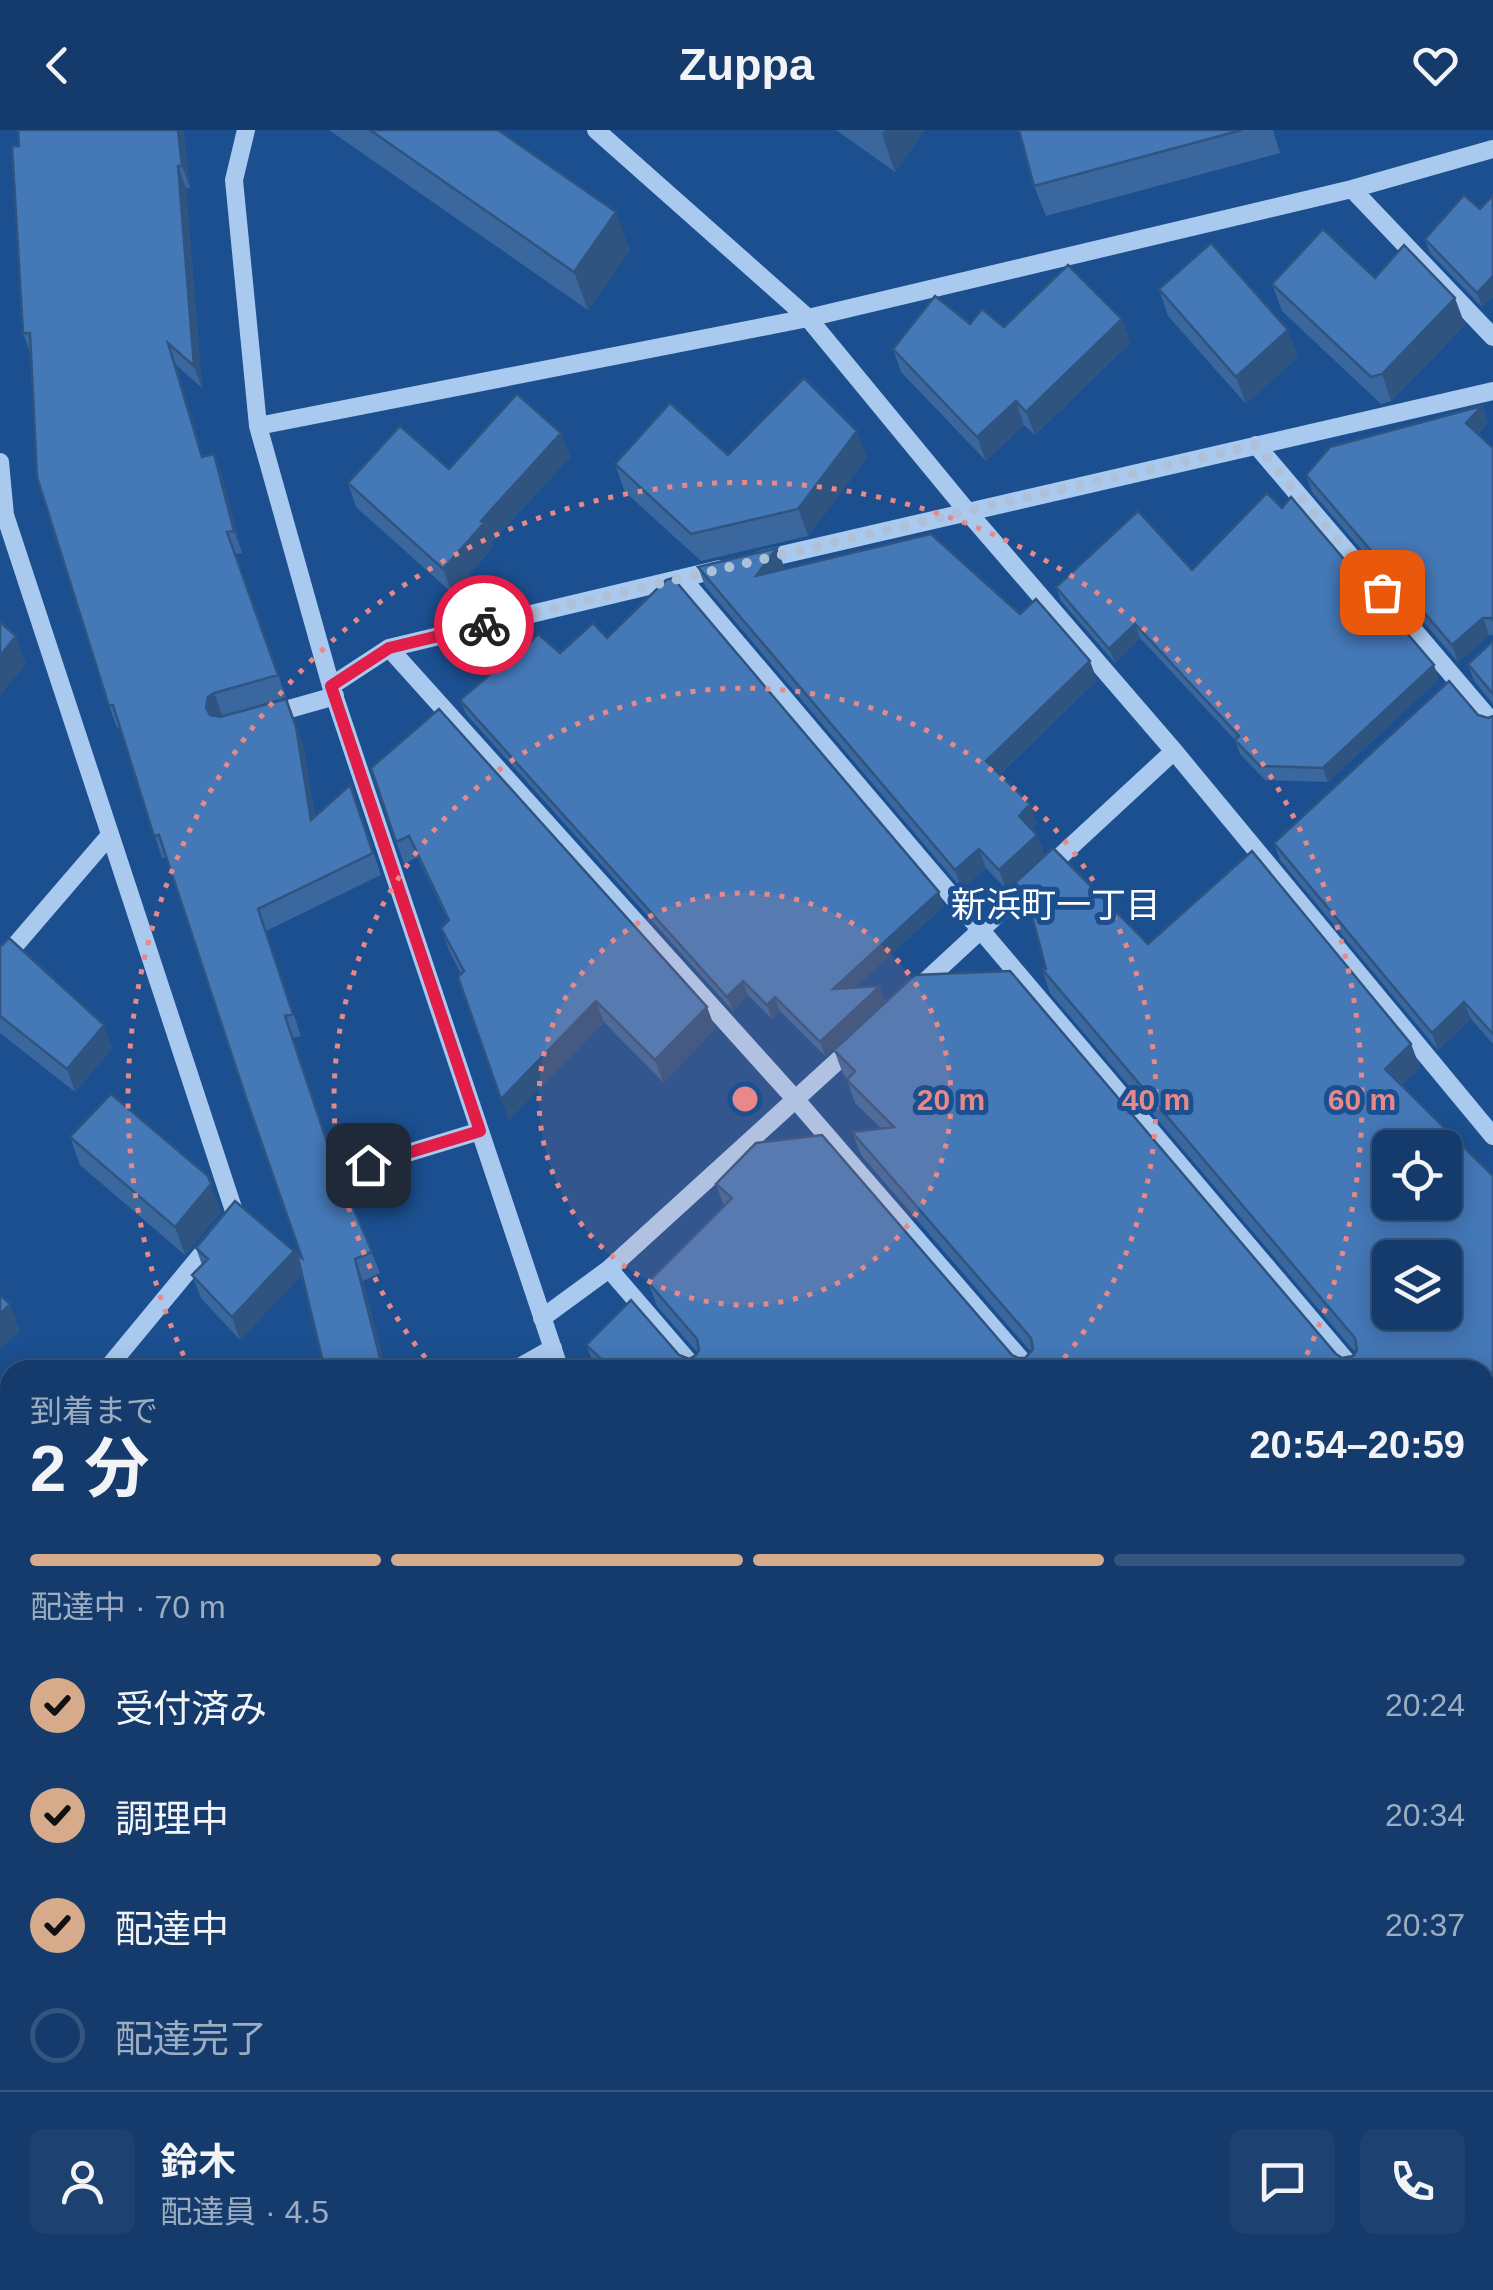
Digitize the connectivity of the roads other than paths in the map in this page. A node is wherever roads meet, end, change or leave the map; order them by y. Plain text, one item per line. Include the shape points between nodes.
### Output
1 (246, 130) edge
2 (596, 130) edge
3 (1493, 149) edge
4 (1352, 189) junction
5 (808, 318) junction
6 (1493, 337) edge
7 (1493, 391) edge
8 (258, 426) junction
9 (1256, 445) junction
10 (0, 462) edge
11 (967, 511) junction
12 (682, 578) junction
13 (389, 648) junction
14 (333, 691) junction
15 (244, 722) edge
16 (1493, 723) edge
17 (1174, 752) junction
18 (110, 835) junction
19 (980, 931) junction
20 (0, 963) edge
21 (909, 996) edge
22 (867, 1035) edge
23 (796, 1100) junction
24 (480, 1131) junction
25 (1493, 1136) edge
26 (368, 1165) dead end
27 (609, 1268) junction
28 (542, 1318) junction
29 (553, 1348) junction
30 (114, 1360) edge
31 (532, 1360) edge
32 (557, 1360) edge
33 (687, 1360) edge
34 (1021, 1360) edge
35 (1345, 1360) edge

1 - 8 street via 234,180
2 - 5 street
3 - 4 street
4 - 5 street
4 - 6 street
5 - 8 street
5 - 11 street
7 - 9 street
8 - 14 street
9 - 11 street
9 - 16 street
10 - 18 street via 6,515
11 - 12 street
11 - 17 street
12 - 13 street
12 - 19 street
13 - 14 street
13 - 23 street
14 - 15 street
14 - 24 street
17 - 19 street
17 - 25 street via 1270,853
18 - 20 street
18 - 30 street via 235,1214
19 - 21 street
19 - 35 street
22 - 23 street
23 - 27 street
23 - 34 street
24 - 26 street
24 - 28 street
27 - 28 street
27 - 33 street
28 - 29 street
29 - 31 street
29 - 32 street

